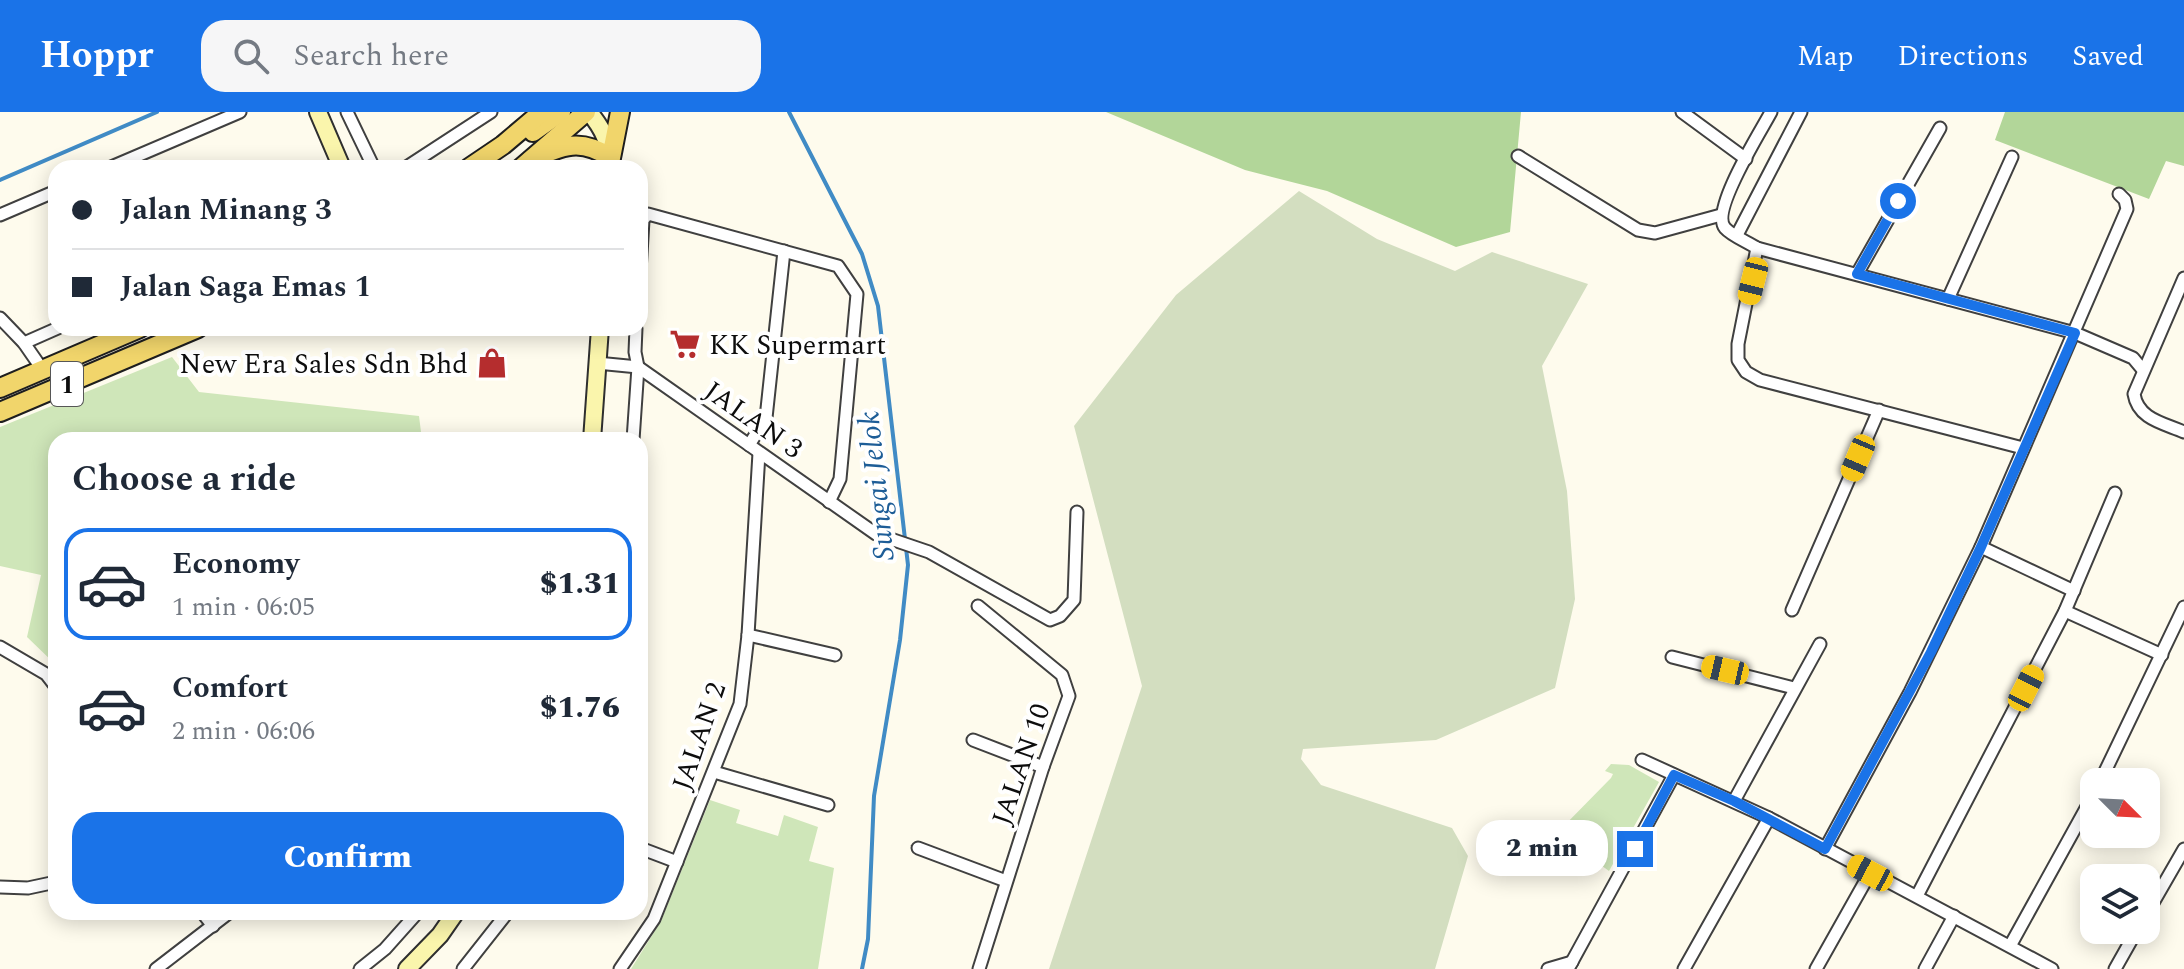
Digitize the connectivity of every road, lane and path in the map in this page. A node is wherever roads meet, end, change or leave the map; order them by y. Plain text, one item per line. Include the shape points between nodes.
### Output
1 (240, 112) edge
2 (318, 112) edge
3 (347, 112) edge
4 (491, 112) edge
5 (542, 112) edge
6 (561, 112) edge
7 (587, 112) edge
8 (620, 112) edge
9 (1682, 112) edge
10 (1771, 112) edge
11 (1801, 112) edge
12 (477, 117) edge
13 (1940, 128) dead end
14 (503, 145) junction
15 (1518, 156) dead end
16 (2012, 157) dead end
17 (1746, 159) junction
18 (128, 160) edge
19 (339, 160) edge
20 (370, 160) edge
21 (416, 160) edge
22 (481, 160) edge
23 (531, 160) edge
24 (534, 160) edge
25 (608, 160) edge
26 (610, 160) edge
27 (612, 160) edge
28 (48, 194) edge
29 (2119, 194) dead end
30 (648, 214) edge
31 (0, 215) edge
32 (1722, 220) junction
33 (1737, 235) junction
34 (1757, 248) junction
35 (784, 251) junction
36 (1857, 274) junction
37 (2184, 278) edge
38 (1948, 299) junction
39 (0, 318) edge
40 (48, 332) edge
41 (2075, 333) junction
42 (121, 336) edge
43 (179, 336) edge
44 (599, 336) edge
45 (636, 336) edge
46 (24, 343) junction
47 (2148, 357) junction
48 (2133, 358) junction
49 (597, 363) junction
50 (638, 367) junction
51 (42, 369) junction
52 (2143, 370) junction
53 (0, 388) edge
54 (1879, 410) junction
55 (0, 412) edge
56 (593, 432) edge
57 (634, 432) edge
58 (2184, 432) edge
59 (2023, 448) junction
60 (754, 449) junction
61 (2115, 493) dead end
62 (829, 502) junction
63 (1077, 512) dead end
64 (1981, 547) junction
65 (2074, 591) junction
66 (978, 606) dead end
67 (2184, 607) edge
68 (1792, 610) dead end
69 (2065, 611) junction
70 (748, 635) junction
71 (1820, 644) dead end
72 (0, 647) edge
73 (835, 655) dead end
74 (2162, 655) junction
75 (1672, 657) dead end
76 (48, 677) edge
77 (1794, 688) junction
78 (973, 740) dead end
79 (1642, 760) dead end
80 (1043, 767) junction
81 (2107, 768) edge
82 (714, 772) junction
83 (1674, 775) junction
84 (1734, 801) junction
85 (828, 805) dead end
86 (1769, 818) junction
87 (2080, 819) edge
88 (918, 848) dead end
89 (1825, 849) junction
90 (2184, 849) edge
91 (648, 851) edge
92 (677, 862) junction
93 (1870, 873) junction
94 (1006, 881) junction
95 (48, 884) edge
96 (0, 887) edge
97 (2160, 891) edge
98 (1917, 896) junction
99 (1954, 916) junction
100 (208, 920) edge
101 (220, 920) edge
102 (411, 920) edge
103 (450, 920) edge
104 (502, 920) edge
105 (213, 926) junction
106 (2129, 944) edge
107 (2010, 946) junction
108 (1570, 965) edge
109 (2044, 967) edge
110 (156, 969) edge
111 (360, 969) edge
112 (407, 969) edge
113 (463, 969) edge
114 (620, 969) edge
115 (979, 969) edge
116 (1548, 969) edge
117 (1684, 969) edge
118 (1816, 969) edge
119 (1925, 969) edge
120 (2115, 969) edge

1 - 18 street
2 - 19 street
3 - 20 street
4 - 12 street
5 - 14 main road
6 - 14 main road via 519,143
7 - 23 main road
7 - 26 street via 604,130
8 - 27 main road
9 - 17 street
10 - 17 street
11 - 33 street
12 - 21 street
13 - 36 street
14 - 22 main road
15 - 32 street via 1638,230 1655,233
16 - 38 street
17 - 32 street via 1730,187
24 - 25 main road via 562,146 583,145
28 - 31 street
29 - 41 street via 2127,209
30 - 35 street
32 - 33 street
33 - 34 street
34 - 36 street
34 - 54 street via 1738,344 1738,360 1746,372
35 - 60 street via 766,418
35 - 62 street via 838,266 857,294 840,479
36 - 38 street
37 - 47 street
38 - 41 street
39 - 46 street
40 - 46 street
41 - 48 street
41 - 59 street
42 - 51 main road, 1
43 - 55 main road, 1
44 - 49 street
45 - 50 street
46 - 51 street
47 - 48 street
47 - 52 street
48 - 52 street
49 - 50 street, JALAN 3
49 - 56 street
50 - 57 street
50 - 60 street, JALAN 3
51 - 53 main road, 1
52 - 58 street via 2134,394 2142,414
54 - 59 street
54 - 68 street
59 - 64 street
60 - 62 street, JALAN 3
60 - 70 street, JALAN 2
61 - 65 street
62 - 63 street, JALAN 3 via 876,534 929,552 1050,620 1074,600
64 - 65 street
64 - 89 street
65 - 69 street
66 - 80 street, JALAN 10 via 1062,675 1069,696
67 - 74 street
69 - 74 street
69 - 98 street
70 - 73 street
70 - 82 street, JALAN 2 via 740,704
71 - 77 street
72 - 76 street
74 - 81 street
75 - 77 street
77 - 84 street
78 - 80 street
79 - 83 street
80 - 94 street, JALAN 10
82 - 85 street
82 - 92 street, JALAN 2
83 - 84 street
83 - 108 street
84 - 86 street
86 - 89 street
86 - 117 street
87 - 107 street
88 - 94 street
89 - 93 street
90 - 97 street
91 - 92 street
92 - 114 street, JALAN 2 via 654,919
93 - 98 street
93 - 118 street
94 - 115 street, JALAN 10
95 - 96 street
98 - 99 street
99 - 107 street
99 - 119 street
100 - 105 street
101 - 105 street
102 - 111 street
103 - 112 street
104 - 113 street
105 - 110 street
106 - 120 street
107 - 109 street
108 - 116 street

